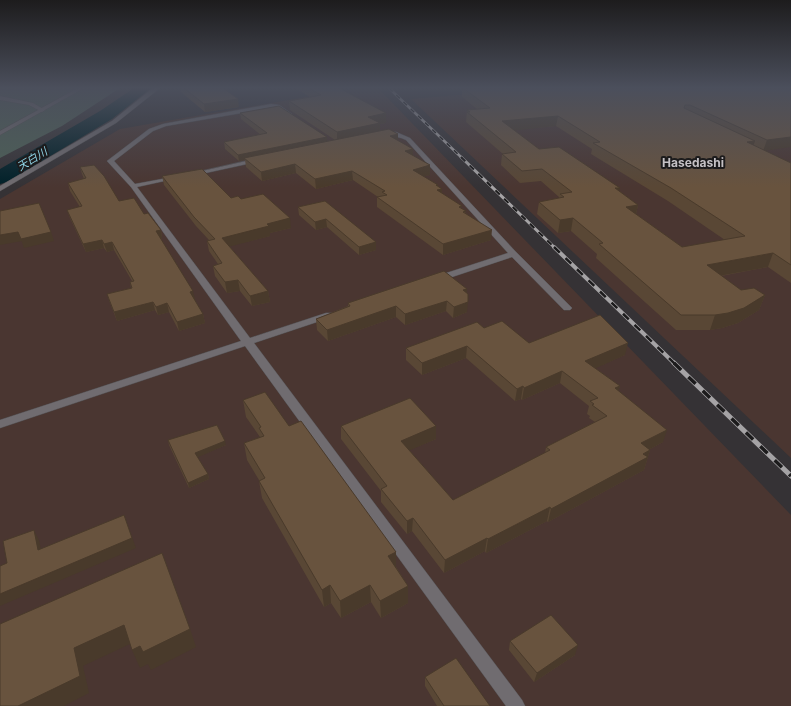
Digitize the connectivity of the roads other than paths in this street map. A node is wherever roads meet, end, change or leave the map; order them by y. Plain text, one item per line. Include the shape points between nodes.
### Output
1 (23, 121) edge
2 (115, 121) edge
3 (187, 121) edge
4 (0, 134) edge
5 (378, 136) edge
6 (266, 159) edge
7 (188, 175) edge
8 (180, 176) edge
9 (133, 186) junction
10 (0, 189) edge
11 (513, 254) junction
12 (432, 281) edge
13 (568, 308) dead end
14 (336, 313) edge
15 (247, 342) junction
16 (0, 424) edge
17 (516, 706) edge

1 - 4 lane
2 - 10 street
3 - 9 lane via 151,130 110,161
5 - 11 lane via 395,133 408,139
6 - 7 lane
8 - 9 lane
9 - 15 lane
11 - 12 lane
11 - 13 lane
14 - 15 lane
15 - 16 lane
15 - 17 lane

